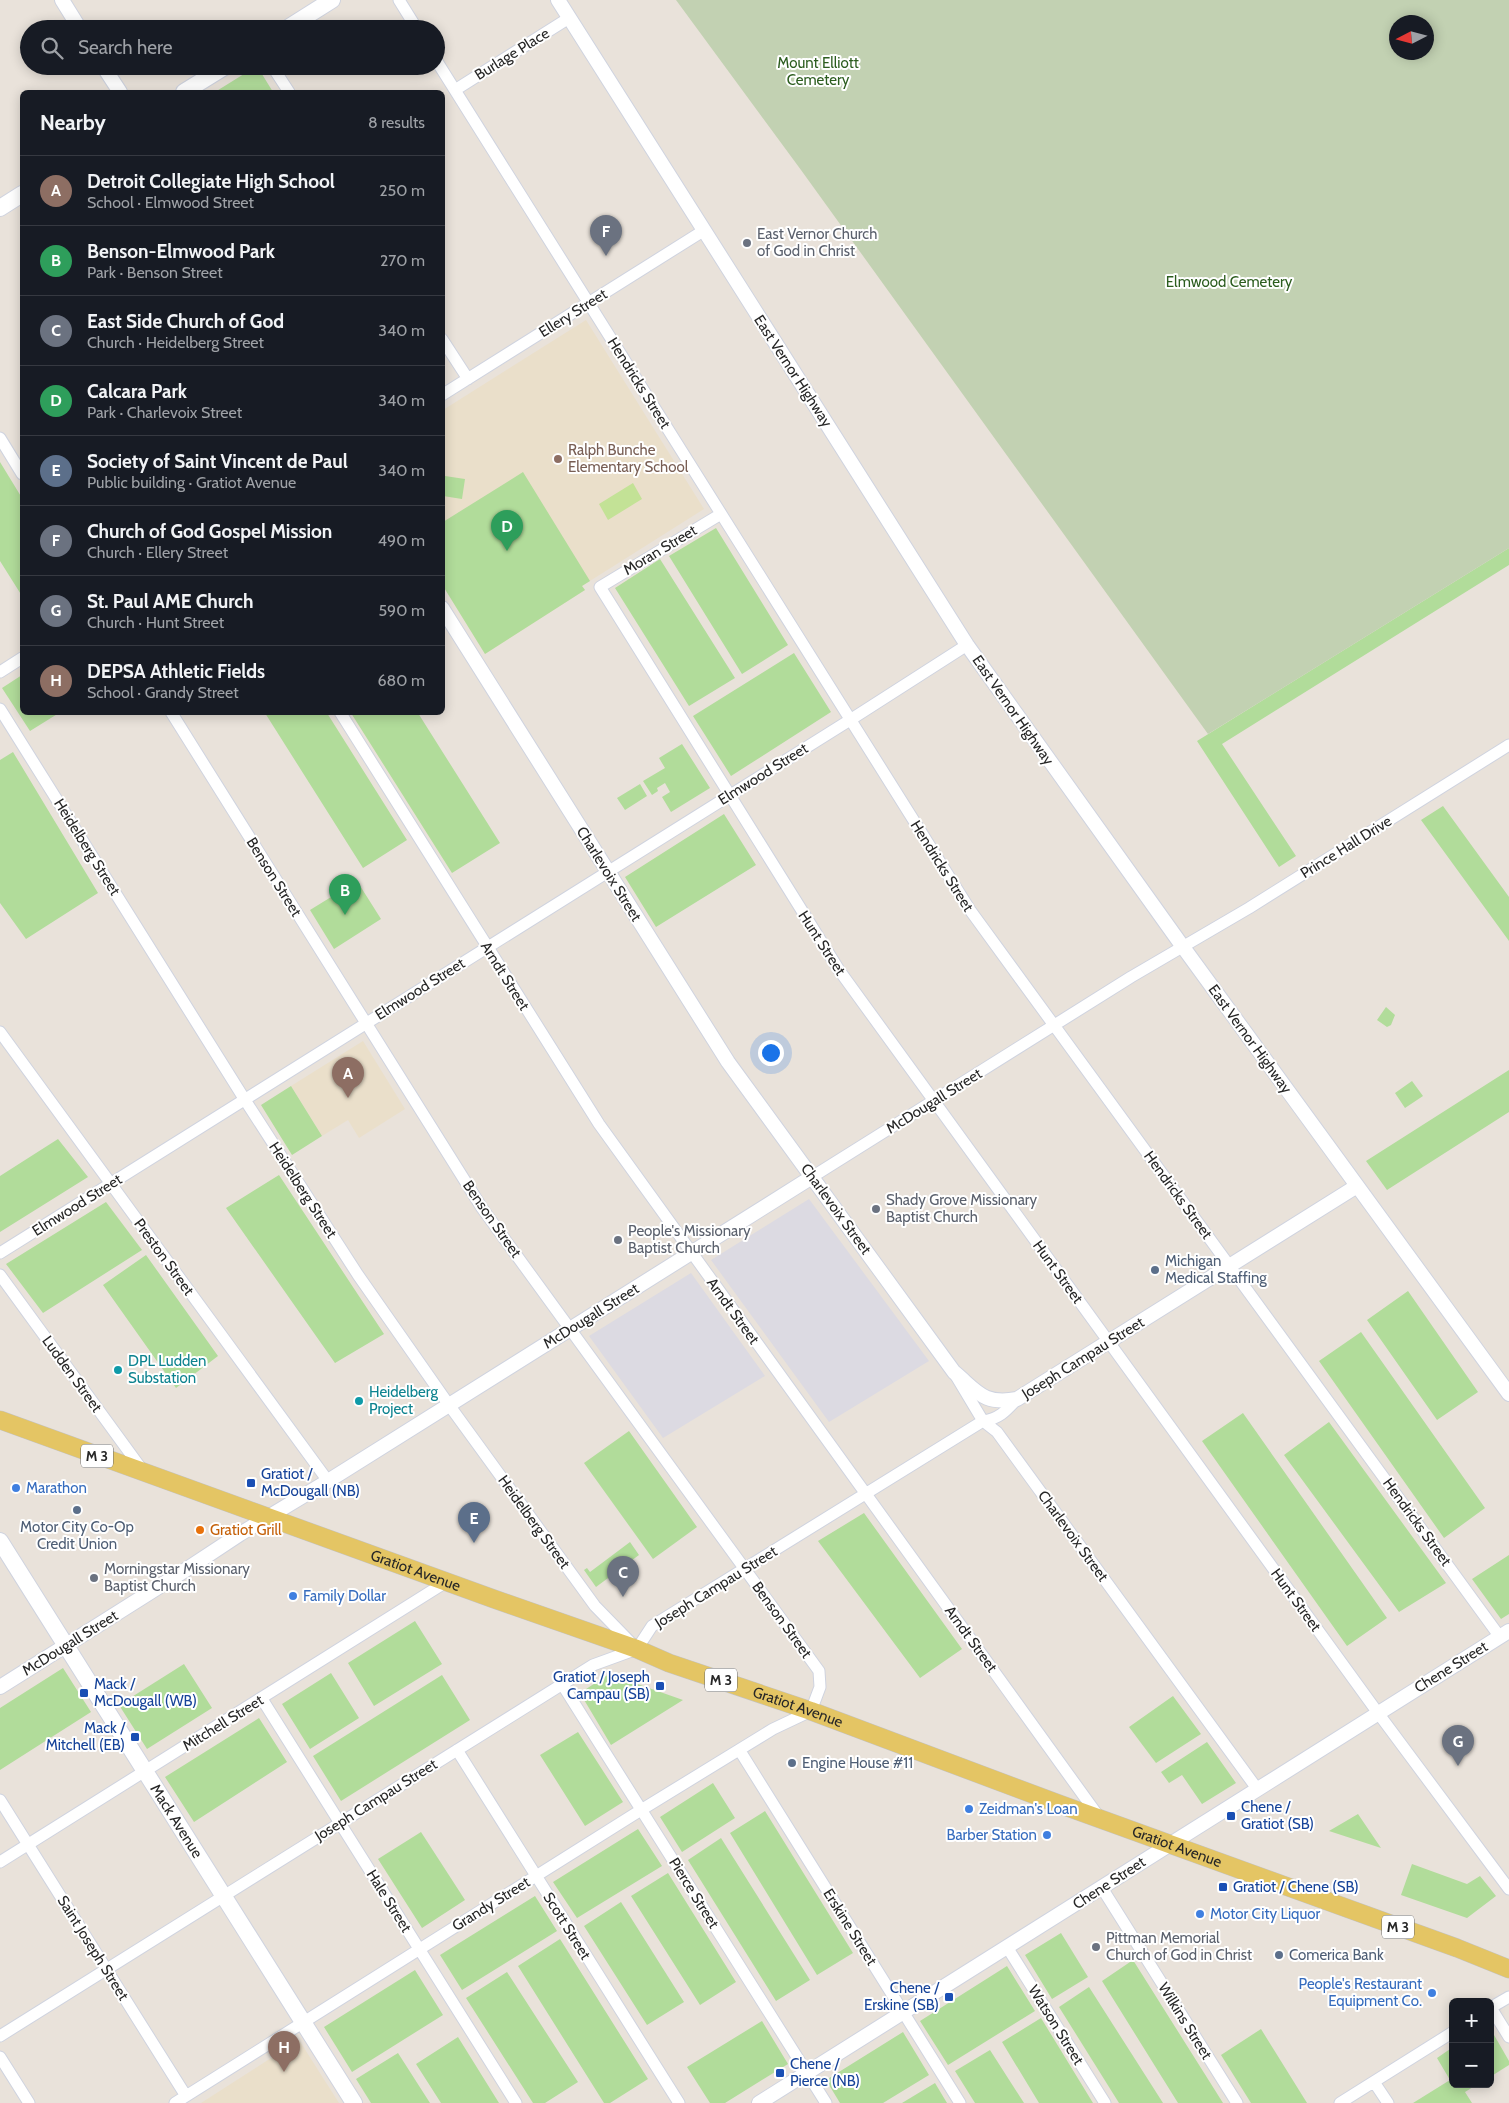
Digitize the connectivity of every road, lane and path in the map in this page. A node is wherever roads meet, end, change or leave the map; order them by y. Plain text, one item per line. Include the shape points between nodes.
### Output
1 (62, 0) edge
2 (332, 0) edge
3 (399, 0) edge
4 (558, 0) edge
5 (569, 18) junction
6 (74, 20) edge
7 (300, 20) edge
8 (411, 20) edge
9 (445, 74) edge
10 (109, 75) edge
11 (211, 75) edge
12 (278, 75) edge
13 (119, 90) edge
14 (187, 90) edge
15 (287, 90) edge
16 (455, 90) junction
17 (20, 198) edge
18 (0, 208) edge
19 (703, 231) junction
20 (589, 303) junction
21 (445, 343) edge
22 (468, 379) junction
23 (445, 393) edge
24 (0, 438) edge
25 (20, 471) edge
26 (721, 514) junction
27 (600, 587) joint
28 (445, 613) edge
29 (966, 644) junction
30 (20, 659) edge
31 (0, 672) edge
32 (0, 709) edge
33 (173, 715) edge
34 (342, 715) edge
35 (850, 720) junction
36 (1509, 745) edge
37 (729, 796) junction
38 (608, 872) junction
39 (1183, 947) junction
40 (487, 948) junction
41 (366, 1024) junction
42 (1054, 1026) junction
43 (0, 1032) edge
44 (245, 1100) junction
45 (933, 1101) junction
46 (812, 1177) junction
47 (111, 1184) junction
48 (1357, 1186) junction
49 (0, 1253) edge
50 (691, 1253) junction
51 (1230, 1265) junction
52 (0, 1275) edge
53 (570, 1329) junction
54 (1108, 1342) junction
55 (954, 1372) junction
56 (1509, 1394) edge
57 (1017, 1399) junction
58 (449, 1405) junction
59 (0, 1420) edge
60 (983, 1421) junction
61 (144, 1472) junction
62 (328, 1481) junction
63 (866, 1494) junction
64 (268, 1517) junction
65 (0, 1541) edge
66 (745, 1570) junction
67 (446, 1582) junction
68 (1504, 1634) edge
69 (66, 1645) junction
70 (637, 1648) junction
71 (562, 1684) junction
72 (0, 1687) edge
73 (262, 1699) junction
74 (811, 1710) junction
75 (1378, 1713) junction
76 (457, 1750) junction
77 (740, 1751) junction
78 (145, 1771) junction
79 (1258, 1790) junction
80 (0, 1800) edge
81 (641, 1810) junction
82 (1100, 1819) junction
83 (340, 1823) junction
84 (28, 1844) junction
85 (1171, 1844) junction
86 (0, 1862) edge
87 (536, 1876) junction
88 (1102, 1888) junction
89 (1509, 1890) edge
90 (223, 1896) junction
91 (1007, 1947) junction
92 (419, 1950) junction
93 (107, 1969) junction
94 (1509, 1970) edge
95 (1509, 1997) edge
96 (1494, 2006) edge
97 (903, 2012) junction
98 (1494, 2014) edge
99 (303, 2023) junction
100 (1449, 2035) edge
101 (0, 2036) edge
102 (1509, 2037) edge
103 (0, 2057) edge
104 (807, 2073) junction
105 (1374, 2082) junction
106 (186, 2096) junction
107 (29, 2103) edge
108 (175, 2103) edge
109 (354, 2103) edge
110 (516, 2103) edge
111 (678, 2103) edge
112 (759, 2103) edge
113 (826, 2103) edge
114 (960, 2103) edge
115 (1105, 2103) edge
116 (1237, 2103) edge
117 (1340, 2103) edge
118 (1388, 2103) edge

1 - 6 street
2 - 7 main road
3 - 8 street
4 - 5 street, East Vernor Highway
5 - 16 street, Burlage Place
5 - 19 street, East Vernor Highway
9 - 16 street, Hendricks Street
10 - 13 street
11 - 14 main road
12 - 15 street
16 - 20 street, Hendricks Street
17 - 18 main road
19 - 20 street, Ellery Street
19 - 29 street, East Vernor Highway
20 - 22 street, Ellery Street
20 - 26 street, Hendricks Street
21 - 22 street
22 - 23 street, Ellery Street
24 - 25 street
26 - 27 street, Moran Street
26 - 35 street, Hendricks Street
27 - 37 street, Hunt Street
28 - 38 street, Charlevoix Street
29 - 35 street, Elmwood Street
29 - 39 street, East Vernor Highway
30 - 31 street
32 - 44 street, Heidelberg Street
33 - 41 street, Benson Street
34 - 40 street, Arndt Street
35 - 37 street, Elmwood Street
35 - 42 street, Hendricks Street via 970,910
36 - 39 street, Prince Hall Drive
37 - 38 street, Elmwood Street
37 - 45 street, Hunt Street via 838,970
38 - 40 street, Elmwood Street
38 - 46 street, Charlevoix Street via 728,1062
39 - 42 street, McDougall Street
39 - 48 street, East Vernor Highway
40 - 41 street, Elmwood Street
40 - 50 street, Arndt Street via 599,1124
41 - 44 street, Elmwood Street
41 - 53 street, Benson Street via 482,1208
42 - 45 street, McDougall Street
42 - 51 street, Hendricks Street
43 - 47 street, Preston Street
44 - 47 street, Elmwood Street
44 - 58 street, Heidelberg Street via 358,1275
45 - 46 street, McDougall Street
45 - 54 street, Hunt Street
46 - 50 street, McDougall Street
46 - 55 street, Charlevoix Street
47 - 49 street, Elmwood Street
47 - 62 street, Preston Street
48 - 51 street, Joseph Campau Street
48 - 56 street, East Vernor Highway
50 - 53 street, McDougall Street
50 - 63 street, Arndt Street
51 - 54 street, Joseph Campau Street
51 - 68 street, Hendricks Street
52 - 61 street, Ludden Street
53 - 58 street, McDougall Street
53 - 66 street, Benson Street
54 - 57 street, Joseph Campau Street
54 - 75 street, Hunt Street
55 - 57 street via 988,1399 1000,1402
55 - 60 street, Charlevoix Street
57 - 60 street, Joseph Campau Street via 1004,1414 994,1420
58 - 62 street, McDougall Street
58 - 70 street, Heidelberg Street via 595,1606
59 - 61 main road, Gratiot Avenue / M 3
60 - 63 street, Joseph Campau Street
60 - 79 street, Charlevoix Street via 997,1432
61 - 64 main road, Gratiot Avenue / M 3
62 - 64 street, McDougall Street
63 - 66 street, Joseph Campau Street
63 - 82 street, Arndt Street
64 - 67 main road, Gratiot Avenue / M 3
64 - 69 street, McDougall Street
65 - 69 main road, Mack Avenue
66 - 70 street, Joseph Campau Street via 652,1626
66 - 74 street, Benson Street via 819,1671 820,1687
67 - 70 main road, Gratiot Avenue / M 3
67 - 73 street, Mitchell Street
68 - 75 street, Chene Street
69 - 72 street, McDougall Street
69 - 78 main road, Mack Avenue
70 - 71 street, Joseph Campau Street via 593,1664
70 - 74 main road, Gratiot Avenue / M 3 via 669,1663
71 - 76 street, Joseph Campau Street
71 - 81 street, Pierce Street
73 - 78 street, Mitchell Street
73 - 83 street, Hale Street
74 - 77 street, Grandy Street via 773,1729
74 - 82 main road, Gratiot Avenue / M 3
75 - 79 street, Chene Street
75 - 89 street, Hunt Street
76 - 83 street, Joseph Campau Street
76 - 87 street, Scott Street
77 - 81 street, Grandy Street
77 - 97 street, Erskine Street
78 - 84 street, Mitchell Street
78 - 90 main road, Mack Avenue
79 - 85 street, Chene Street
80 - 84 street, Saint Joseph Street
81 - 87 street, Grandy Street
81 - 104 street, Pierce Street
82 - 85 main road, Gratiot Avenue / M 3
83 - 90 street, Joseph Campau Street
83 - 92 street, Hale Street
84 - 86 street, Mitchell Street
84 - 93 street, Saint Joseph Street
85 - 88 street, Chene Street
85 - 94 main road, Gratiot Avenue / M 3
87 - 92 street, Grandy Street
87 - 111 street, Scott Street
88 - 91 street, Chene Street
88 - 116 street, Wilkins Street
90 - 93 street, Joseph Campau Street
90 - 99 main road, Mack Avenue
91 - 97 street, Chene Street
91 - 115 street, Watson Street
92 - 99 street, Grandy Street
92 - 110 street, Hale Street
93 - 101 street, Joseph Campau Street
93 - 106 street, Saint Joseph Street
95 - 96 street
97 - 104 street, Chene Street
97 - 114 street, Erskine Street
98 - 102 street
99 - 106 street, Grandy Street
99 - 109 main road, Mack Avenue
100 - 105 street
103 - 107 street
104 - 112 street, Chene Street
104 - 113 street, Pierce Street
105 - 117 street
105 - 118 street
106 - 108 street, Grandy Street

